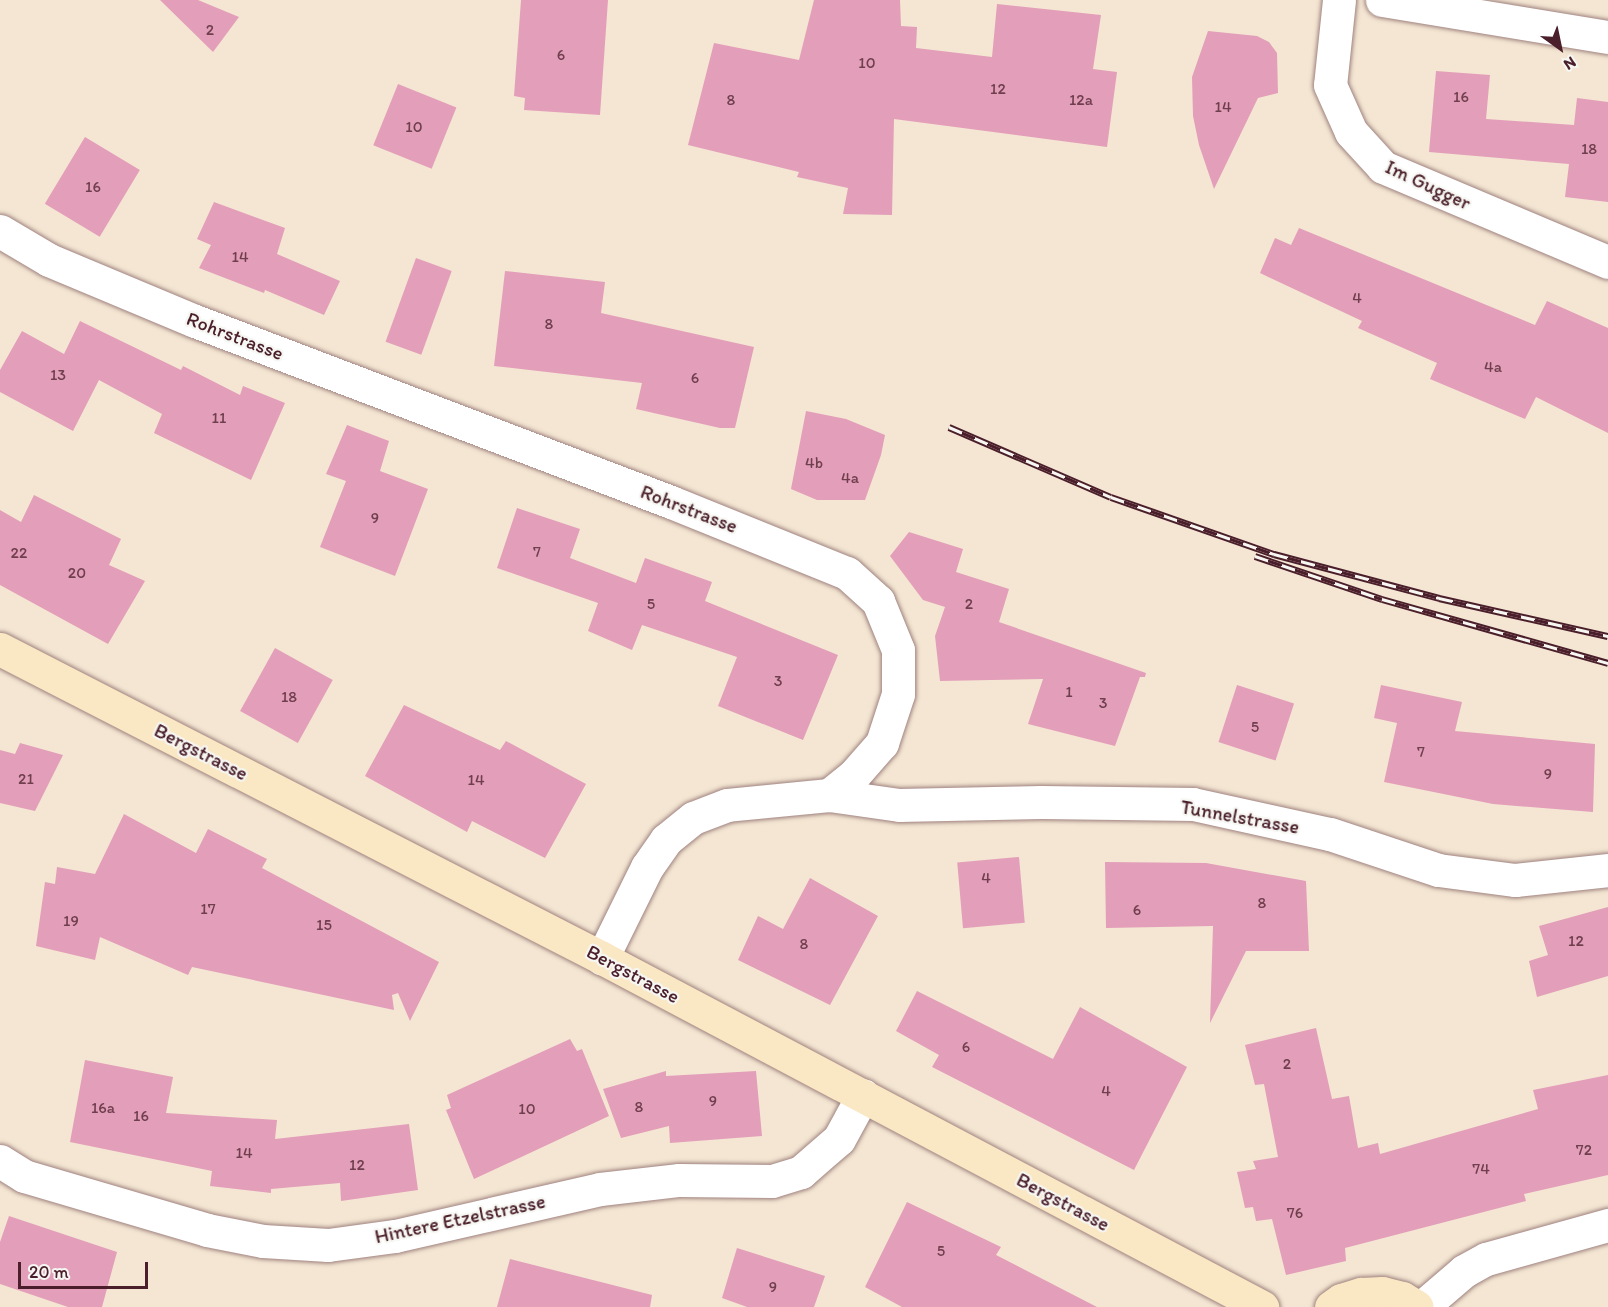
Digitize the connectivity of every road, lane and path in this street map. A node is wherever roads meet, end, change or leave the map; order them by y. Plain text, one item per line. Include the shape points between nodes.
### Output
1 (1339, 0) edge
2 (1382, 0) edge
3 (1608, 37) edge
4 (0, 231) edge
5 (1608, 262) edge
6 (0, 649) edge
7 (829, 795) junction
8 (1608, 870) edge
9 (602, 958) junction
10 (863, 1095) junction
11 (8, 1172) edge
12 (1608, 1225) edge
13 (1262, 1307) edge
14 (1331, 1307) edge
15 (1417, 1307) edge
16 (1422, 1307) edge

1 - 5 street, Im Gugger via 1330,85 1351,132 1383,167
2 - 3 street
4 - 7 street, Rohrstrasse via 49,260 195,321 847,573 878,601 898,650 898,694 882,743 854,775
6 - 9 street, Bergstrasse
7 - 8 street, Tunnelstrasse via 899,805 1193,804 1330,834 1438,870 1515,879
7 - 9 street via 727,805 693,818 666,840 647,867
9 - 10 street, Bergstrasse
10 - 11 street, Hintere Etzelstrasse via 839,1139 801,1172 771,1181 679,1180 600,1189 394,1236 328,1245 263,1241 207,1230
10 - 13 street, Bergstrasse
12 - 16 street via 1486,1259 1464,1271
14 - 15 street via 1361,1294 1382,1293

